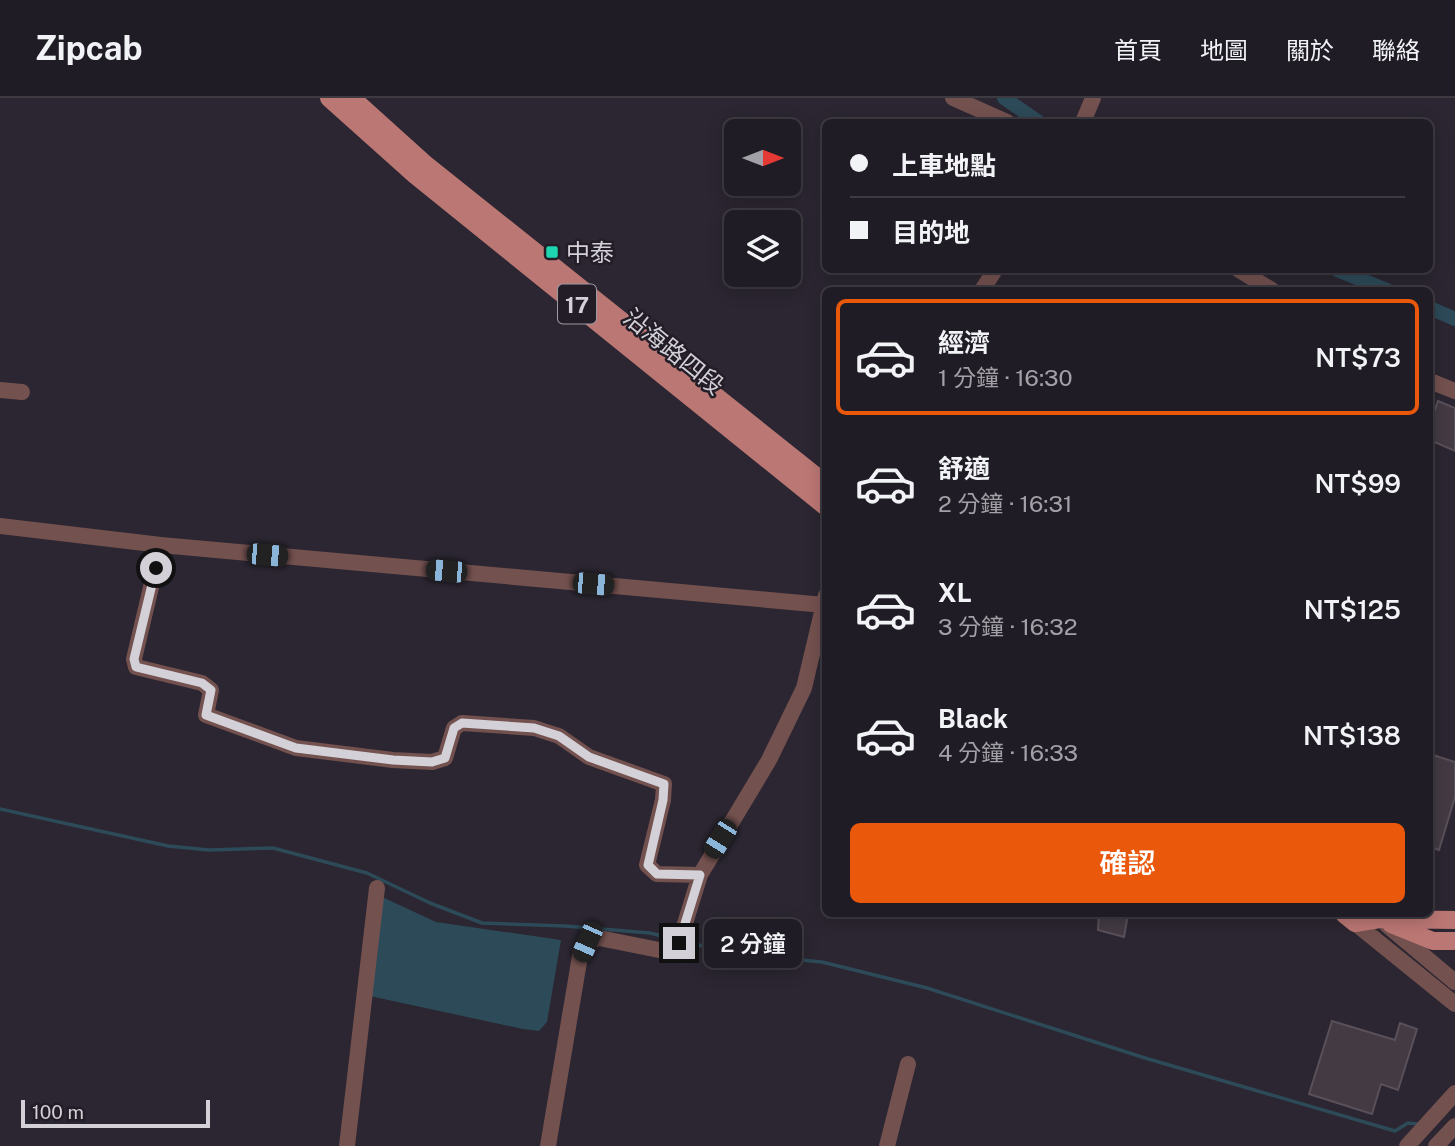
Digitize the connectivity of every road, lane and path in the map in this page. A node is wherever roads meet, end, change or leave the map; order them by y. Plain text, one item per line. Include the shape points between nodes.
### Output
1 (329, 98) edge
2 (352, 98) edge
3 (953, 98) edge
4 (1093, 98) edge
5 (1000, 119) edge
6 (1084, 119) edge
7 (542, 266) junction
8 (1243, 273) edge
9 (1267, 287) edge
10 (1433, 382) edge
11 (0, 390) edge
12 (1455, 391) edge
13 (22, 392) dead end
14 (822, 481) edge
15 (822, 504) edge
16 (0, 526) edge
17 (161, 545) junction
18 (822, 600) edge
19 (822, 613) edge
20 (700, 875) junction
21 (377, 888) dead end
22 (1378, 917) edge
23 (1379, 917) edge
24 (1396, 917) edge
25 (1349, 918) edge
26 (1455, 920) edge
27 (1455, 941) edge
28 (1455, 982) edge
29 (1455, 1004) edge
30 (908, 1064) dead end
31 (1455, 1093) edge
32 (1455, 1126) edge
33 (347, 1146) edge
34 (548, 1146) edge
35 (887, 1146) edge
36 (1407, 1146) edge
37 (1436, 1146) edge

1 - 7 main road, 沿海路四段 / 17 via 415,175
2 - 7 main road, 沿海路四段 / 17
3 - 5 street
4 - 6 street
7 - 14 main road, 沿海路四段 / 17
7 - 15 main road, 沿海路四段 / 17
8 - 9 street
10 - 12 street
11 - 13 street
16 - 17 street
17 - 18 street
17 - 20 street via 134,659 136,667 202,683 211,690 206,715 296,748 393,760 445,758 454,728 462,723 534,728 559,736 589,757 664,784 648,865 657,874
19 - 20 street via 804,688 769,760
20 - 34 street via 679,943 672,950 599,937 587,942 580,956
21 - 33 street
22 - 28 street
23 - 27 main road via 1433,941
24 - 26 main road
25 - 29 street
30 - 35 street
31 - 36 street
32 - 37 street

